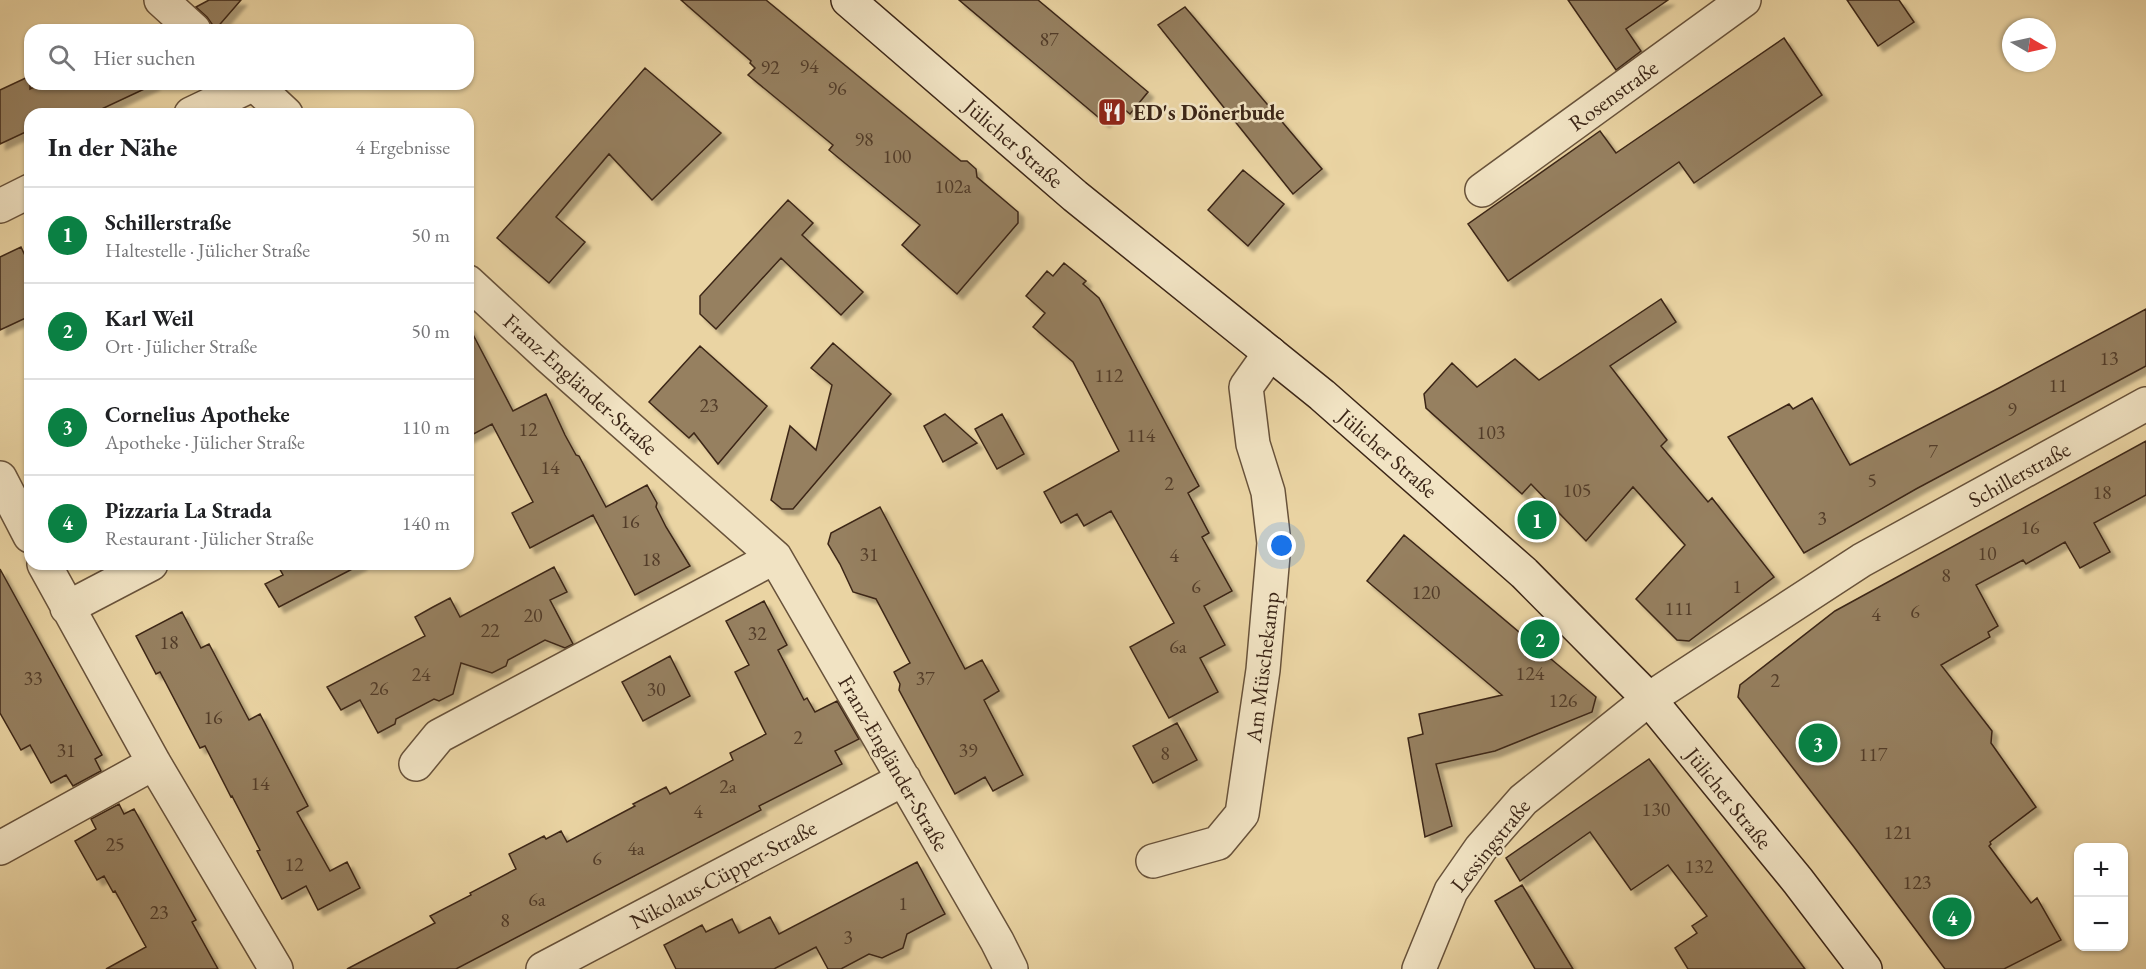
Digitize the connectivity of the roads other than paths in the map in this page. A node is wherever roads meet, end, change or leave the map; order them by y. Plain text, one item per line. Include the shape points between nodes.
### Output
1 (161, 0) edge
2 (848, 0) edge
3 (1744, 0) edge
4 (187, 24) edge
5 (241, 90) edge
6 (260, 90) edge
7 (204, 108) edge
8 (280, 108) edge
9 (1482, 190) dead end
10 (24, 194) edge
11 (0, 206) edge
12 (474, 288) edge
13 (1270, 353) junction
14 (2146, 404) edge
15 (0, 478) edge
16 (24, 524) edge
17 (775, 557) junction
18 (47, 570) edge
19 (140, 570) edge
20 (67, 608) junction
21 (1649, 699) junction
22 (154, 763) junction
23 (416, 765) dead end
24 (904, 780) junction
25 (0, 848) edge
26 (1153, 861) dead end
27 (276, 969) edge
28 (543, 969) edge
29 (1011, 969) edge
30 (1419, 969) edge
31 (1865, 969) edge

1 - 4 street
2 - 13 street, Jülicher Straße via 1075,196
3 - 9 street, Rosenstraße
5 - 7 street
6 - 8 street
10 - 11 street
12 - 17 street, Franz-Engländer-Straße
13 - 21 street, Jülicher Straße via 1356,423 1524,573
13 - 26 street, Am Müschekamp via 1246,387 1253,444 1268,492 1274,543 1263,670 1242,814 1218,843
14 - 21 street, Schillerstraße via 1862,560
15 - 16 street
17 - 23 street via 439,736
17 - 24 street, Franz-Engländer-Straße
18 - 20 street
19 - 20 street
20 - 22 street
21 - 30 street, Lessingstraße via 1523,800 1481,848 1451,891
21 - 31 street, Jülicher Straße
22 - 25 street
22 - 27 street
24 - 28 street, Nikolaus-Cüpper-Straße
24 - 29 street, Franz-Engländer-Straße

